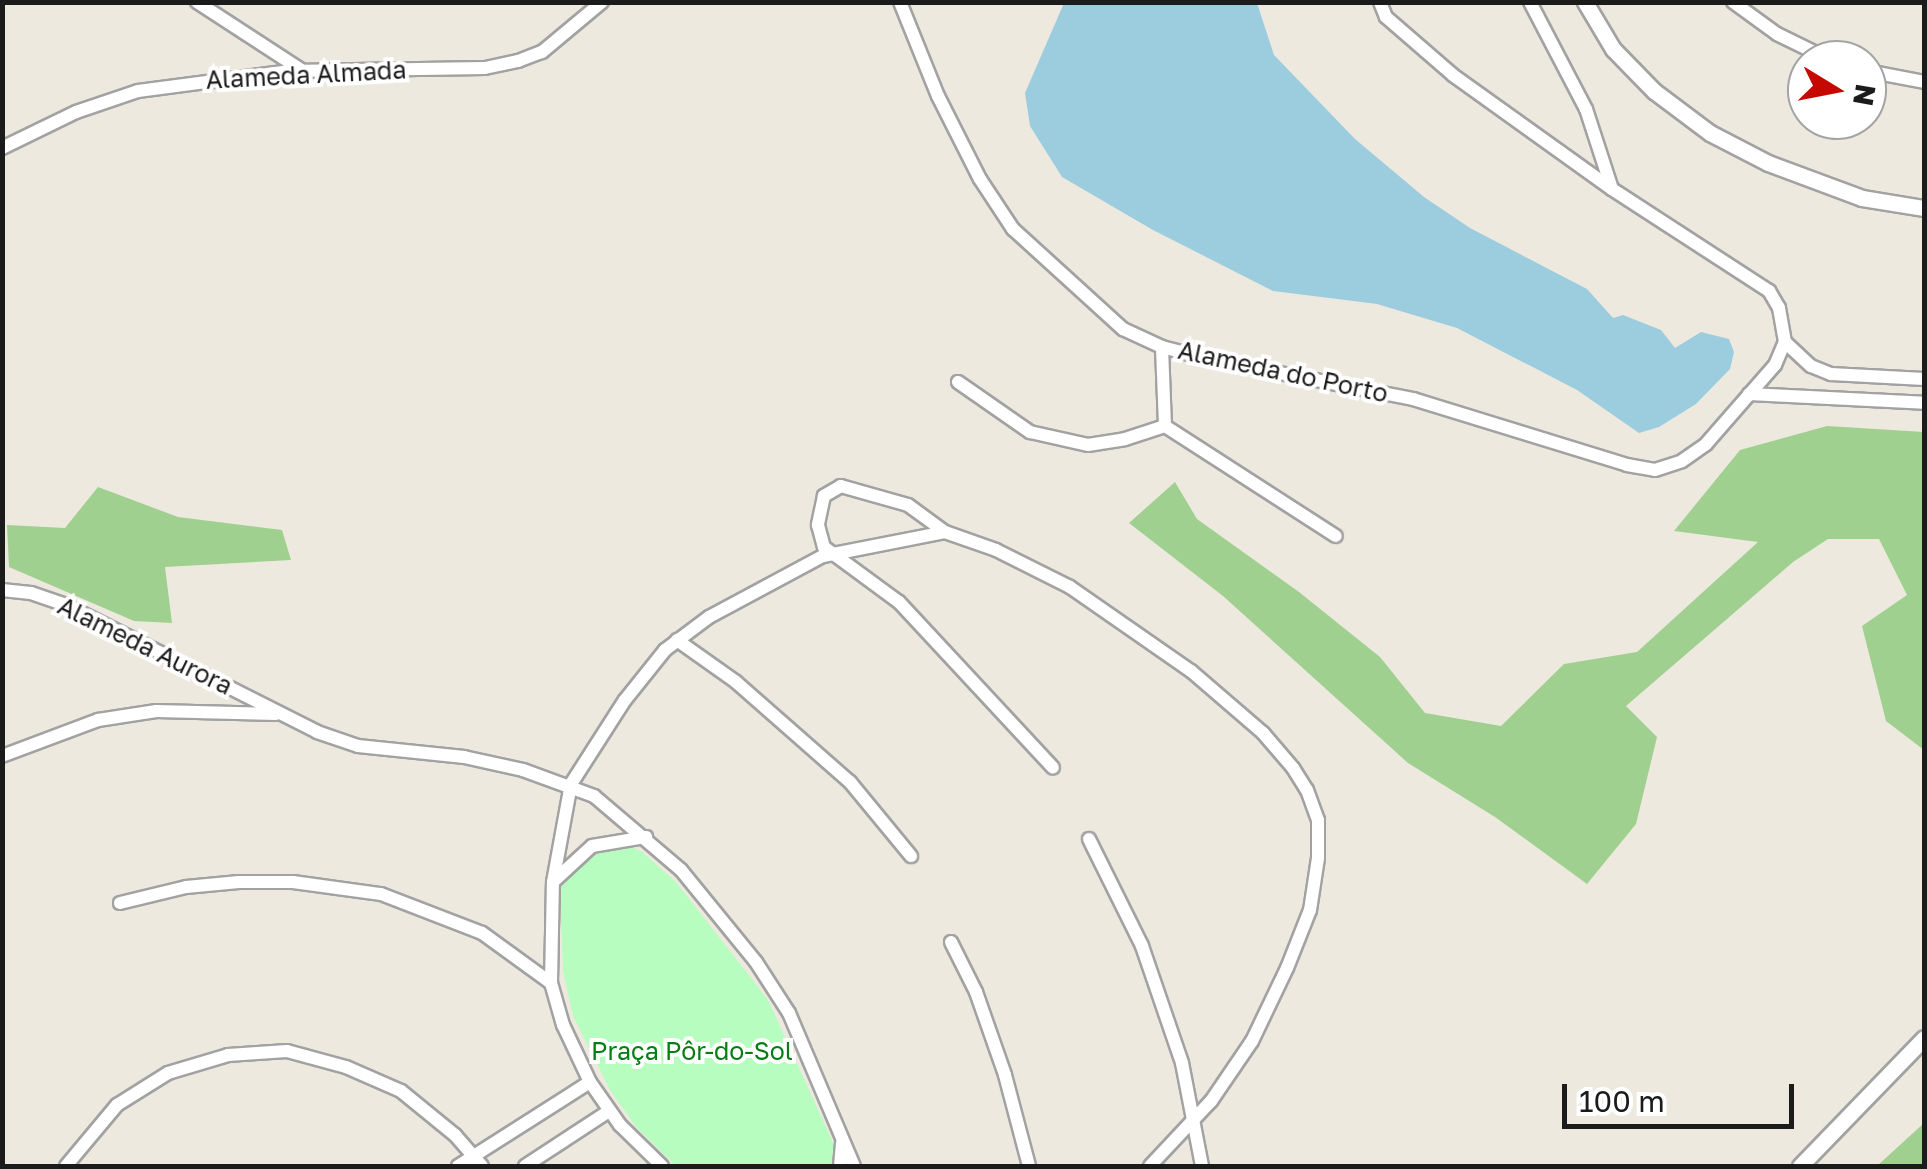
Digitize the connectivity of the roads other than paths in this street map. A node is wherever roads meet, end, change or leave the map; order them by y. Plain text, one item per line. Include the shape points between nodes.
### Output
1 (197, 2) edge
2 (602, 2) edge
3 (900, 2) edge
4 (1380, 2) edge
5 (1530, 2) edge
6 (1585, 2) edge
7 (1732, 2) edge
8 (1789, 40) edge
9 (302, 70) junction
10 (1887, 74) edge
11 (1924, 82) edge
12 (2, 148) edge
13 (1612, 189) junction
14 (1924, 208) edge
15 (1785, 342) junction
16 (1162, 346) junction
17 (1924, 379) edge
18 (958, 382) dead end
19 (1749, 394) junction
20 (1924, 403) edge
21 (1165, 426) junction
22 (945, 532) junction
23 (1336, 536) dead end
24 (832, 556) junction
25 (2, 590) edge
26 (678, 640) junction
27 (284, 715) junction
28 (2, 756) edge
29 (1053, 768) dead end
30 (571, 784) junction
31 (646, 836) junction
32 (1089, 839) dead end
33 (912, 856) dead end
34 (553, 882) junction
35 (120, 903) dead end
36 (951, 942) dead end
37 (551, 983) junction
38 (1924, 1038) edge
39 (590, 1082) junction
40 (609, 1111) junction
41 (1194, 1124) junction
42 (843, 1135) junction
43 (479, 1161) edge
44 (66, 1166) edge
45 (458, 1166) edge
46 (525, 1166) edge
47 (662, 1166) edge
48 (840, 1166) edge
49 (854, 1166) edge
50 (1028, 1166) edge
51 (1150, 1166) edge
52 (1202, 1166) edge
53 (1800, 1166) edge

1 - 9 street
2 - 9 street, Alameda Almada via 542,52 485,68
3 - 16 street, Alameda do Porto via 938,96 1014,228 1122,328
4 - 13 street via 1386,17 1454,75
5 - 13 street via 1586,110
6 - 14 street via 1613,49 1710,133 1862,198
7 - 8 street
9 - 12 street, Alameda Almada via 138,91
10 - 11 street
13 - 15 street via 1769,292
15 - 17 street via 1830,374
15 - 19 street, Alameda do Porto
16 - 19 street, Alameda do Porto via 1413,399 1655,470 1706,444
16 - 21 street
18 - 21 street via 1030,432 1063,442 1107,442
19 - 20 street
21 - 23 street
22 - 24 street
22 - 24 street via 908,505 838,486 824,496 818,525
22 - 41 street via 1070,587 1191,670 1263,733 1308,790 1318,820 1310,910 1252,1041
24 - 26 street via 763,585
24 - 29 street via 899,602
25 - 27 street, Alameda Aurora via 66,606
26 - 30 street via 624,700
26 - 33 street via 850,782
27 - 28 street via 156,711 98,720
27 - 30 street, Alameda Aurora via 358,746 464,757
30 - 31 street
30 - 34 street
31 - 34 street via 592,846
31 - 42 street via 756,962 789,1013
32 - 41 street via 1142,946 1182,1063
34 - 37 street
35 - 37 street via 239,882 364,890 482,933
36 - 50 street via 1005,1075
37 - 39 street
38 - 53 street
39 - 40 street
39 - 43 street
40 - 46 street
40 - 47 street
41 - 51 street
41 - 52 street
42 - 48 street
42 - 49 street
43 - 44 street via 401,1091 287,1052 228,1055 168,1073 118,1105
43 - 45 street

